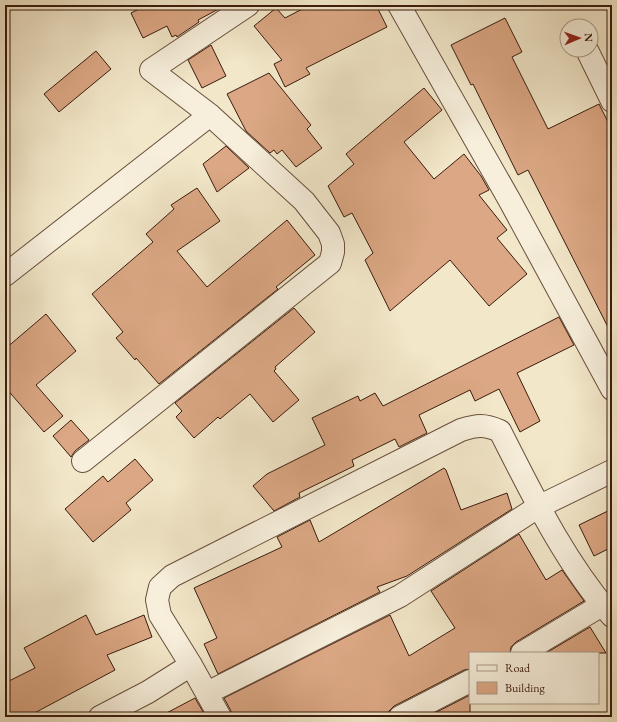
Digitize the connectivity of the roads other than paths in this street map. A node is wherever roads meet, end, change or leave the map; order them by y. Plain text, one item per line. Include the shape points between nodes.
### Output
1 (248, 5) edge
2 (399, 5) edge
3 (591, 58) edge
4 (612, 101) edge
5 (210, 115) junction
6 (5, 275) edge
7 (612, 389) edge
8 (83, 462) dead end
9 (612, 471) edge
10 (538, 507) junction
11 (607, 611) edge
12 (524, 652) edge
13 (191, 665) junction
14 (469, 682) edge
15 (207, 693) junction
16 (100, 717) edge
17 (220, 717) edge
18 (400, 717) edge

1 - 5 street via 151,70
2 - 7 street
3 - 4 street
5 - 6 street
5 - 8 street via 304,201 330,233 333,244 330,263
9 - 10 street
10 - 11 street via 576,568
10 - 13 street via 500,431 476,426 462,430 172,576 160,587 157,600 160,615
10 - 15 street via 400,596
11 - 12 street
13 - 15 street
13 - 16 street via 148,692
14 - 18 street
15 - 17 street

